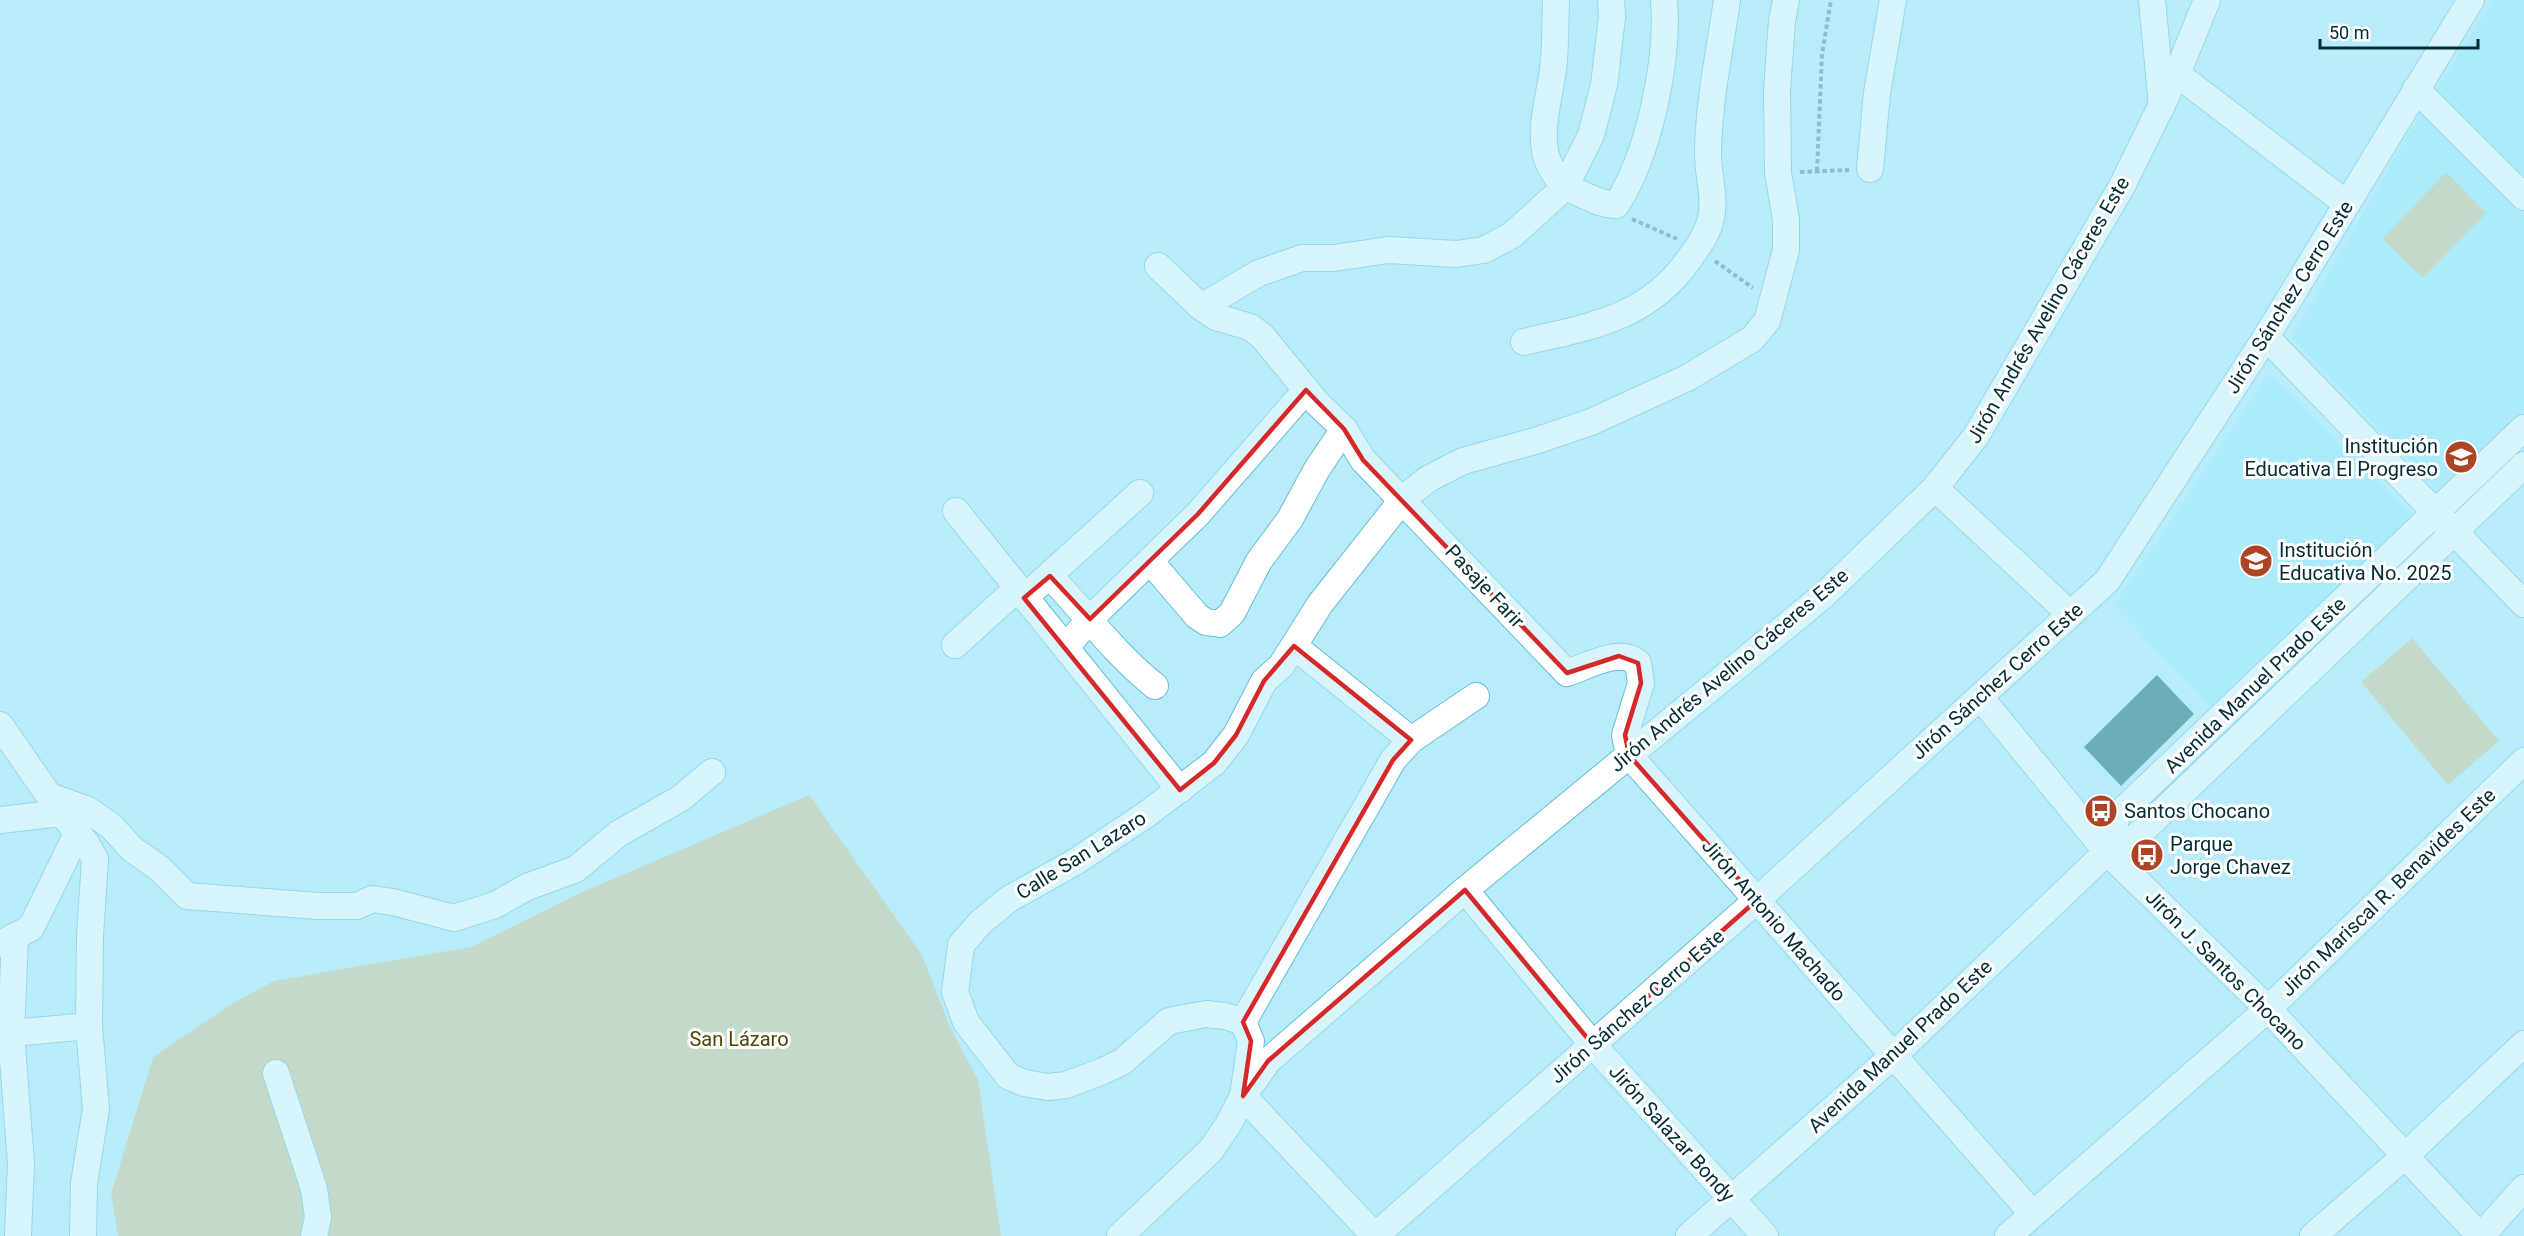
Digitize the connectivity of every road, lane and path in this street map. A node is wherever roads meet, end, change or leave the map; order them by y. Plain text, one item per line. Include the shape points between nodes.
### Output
1 (1556, 0) edge
2 (1611, 0) edge
3 (1664, 0) edge
4 (1727, 0) edge
5 (1786, 0) edge
6 (1831, 0) edge
7 (1893, 0) edge
8 (2152, 0) edge
9 (2207, 0) edge
10 (2471, 0) edge
11 (2177, 74) junction
12 (2416, 89) junction
13 (2162, 106) junction
14 (1870, 169) joint
15 (1817, 171) junction
16 (1778, 172) junction
17 (1565, 187) junction
18 (2524, 197) edge
19 (2347, 204) junction
20 (1158, 266) dead end
21 (1201, 307) junction
22 (2266, 336) junction
23 (1524, 342) dead end
24 (1306, 390) junction
25 (2524, 428) edge
26 (1344, 429) junction
27 (2524, 465) edge
28 (1935, 488) junction
29 (1140, 493) dead end
30 (1403, 499) junction
31 (956, 512) dead end
32 (2436, 513) junction
33 (2454, 532) junction
34 (1150, 561) junction
35 (1050, 576) junction
36 (1021, 593) junction
37 (2524, 604) edge
38 (2070, 614) junction
39 (1090, 619) junction
40 (955, 645) dead end
41 (1294, 646) junction
42 (1066, 647) junction
43 (1155, 686) dead end
44 (1476, 696) dead end
45 (1980, 697) junction
46 (0, 725) edge
47 (1411, 740) junction
48 (1629, 755) junction
49 (2524, 761) edge
50 (712, 772) dead end
51 (1180, 790) junction
52 (55, 805) junction
53 (0, 820) edge
54 (77, 834) junction
55 (2108, 852) junction
56 (1465, 890) junction
57 (1757, 900) junction
58 (8, 940) edge
59 (2268, 1009) junction
60 (1243, 1022) junction
61 (89, 1026) junction
62 (5, 1034) edge
63 (2524, 1044) edge
64 (1593, 1045) junction
65 (1893, 1056) junction
66 (276, 1073) dead end
67 (1243, 1096) junction
68 (2406, 1155) junction
69 (2524, 1188) edge
70 (1731, 1199) junction
71 (2033, 1215) junction
72 (18, 1236) edge
73 (83, 1236) edge
74 (314, 1236) edge
75 (1120, 1236) edge
76 (1375, 1236) edge
77 (1689, 1236) edge
78 (1765, 1236) edge
79 (2008, 1236) edge
80 (2313, 1236) edge
81 (2480, 1236) edge

1 - 17 street via 1544,144 1549,163
2 - 17 street via 1604,86 1591,135
3 - 17 street via 1656,102 1634,173 1616,205 1606,205
4 - 23 street via 1714,83 1708,151 1712,218 1706,235 1678,275 1638,309 1596,325
5 - 16 street, Calle San Lazaro via 1777,90
6 - 15 path via 1822,54
7 - 14 street via 1877,93
8 - 13 street
9 - 11 street, Jirón Andrés Avelino Cáceres Este
10 - 12 street, Jirón Sánchez Cerro Este
11 - 13 street, Jirón Andrés Avelino Cáceres Este
11 - 19 street
12 - 18 street
12 - 19 street, Jirón Sánchez Cerro Este
13 - 28 street, Jirón Andrés Avelino Cáceres Este via 2122,186 1976,436
14 - 15 path
15 - 16 path
16 - 30 street, Calle San Lazaro via 1786,250 1767,321 1752,339 1687,378 1591,422 1443,469
17 - 21 street via 1512,235 1484,250 1456,254 1388,250 1302,258 1259,273
19 - 22 street, Jirón Sánchez Cerro Este
20 - 21 street, Pasaje Farir
21 - 24 street, Pasaje Farir via 1262,336
22 - 32 street
22 - 38 street, Jirón Sánchez Cerro Este via 2107,581
24 - 26 street, Pasaje Farir
24 - 34 street via 1198,514
25 - 32 street, Avenida Manuel Prado Este
26 - 30 street, Pasaje Farir via 1363,460
26 - 34 street via 1290,519 1259,561 1232,613 1220,624 1197,616
27 - 33 street, Avenida Manuel Prado Este
28 - 38 street
28 - 48 street, Jirón Andrés Avelino Cáceres Este via 1824,595
29 - 35 street
30 - 41 street, Calle San Lazaro via 1320,604
30 - 48 street, Pasaje Farir via 1567,673 1619,656 1631,656 1638,663 1641,683 1625,735
31 - 36 street
32 - 33 street
32 - 55 street, Avenida Manuel Prado Este via 2117,816
33 - 37 street
33 - 55 street, Avenida Manuel Prado Este via 2136,837
34 - 39 street
35 - 36 street
35 - 39 street
36 - 40 street
36 - 42 street
38 - 45 street, Jirón Sánchez Cerro Este
39 - 42 street
39 - 43 street via 1123,661
41 - 47 street
41 - 51 street, Calle San Lazaro via 1281,666 1264,681 1227,749
42 - 51 street
44 - 47 street
45 - 55 street, Jirón J. Santos Chocano
45 - 57 street, Jirón Sánchez Cerro Este
46 - 52 street
47 - 60 street via 1393,760
48 - 56 street, Jirón Andrés Avelino Cáceres Este
48 - 57 street, Jirón Antonio Machado
49 - 59 street, Jirón Mariscal R. Benavides Este
50 - 52 street via 681,798 618,834 576,869 526,887 495,905 454,918 372,899 357,906 318,906 187,896 111,826 88,810
51 - 60 street, Calle San Lazaro via 1075,862 1009,899 980,923 961,945 955,992 966,1022 1008,1076 1048,1087 1082,1080 1122,1062 1169,1021 1206,1014
52 - 53 street
52 - 54 street
54 - 58 street via 31,928
54 - 61 street via 95,859
55 - 59 street, Jirón J. Santos Chocano
55 - 65 street, Avenida Manuel Prado Este
56 - 64 street, Jirón Salazar Bondy
56 - 67 street, Jirón Andrés Avelino Cáceres Este via 1268,1061
57 - 64 street, Jirón Sánchez Cerro Este
57 - 65 street, Jirón Antonio Machado
58 - 62 street
59 - 68 street, Jirón J. Santos Chocano
59 - 71 street, Jirón Mariscal R. Benavides Este
60 - 67 street via 1251,1041
61 - 62 street
61 - 73 street via 96,1109 84,1183
62 - 72 street via 21,1163
63 - 68 street
64 - 70 street, Jirón Salazar Bondy
64 - 76 street, Jirón Sánchez Cerro Este
65 - 70 street, Avenida Manuel Prado Este
65 - 71 street, Jirón Antonio Machado
66 - 74 street via 314,1189 318,1217
67 - 75 street, Jirón Andrés Avelino Cáceres Este via 1211,1150
67 - 76 street
68 - 80 street
68 - 81 street, Jirón J. Santos Chocano
69 - 81 street
70 - 77 street, Avenida Manuel Prado Este
70 - 78 street, Jirón Salazar Bondy
71 - 79 street, Jirón Mariscal R. Benavides Este

